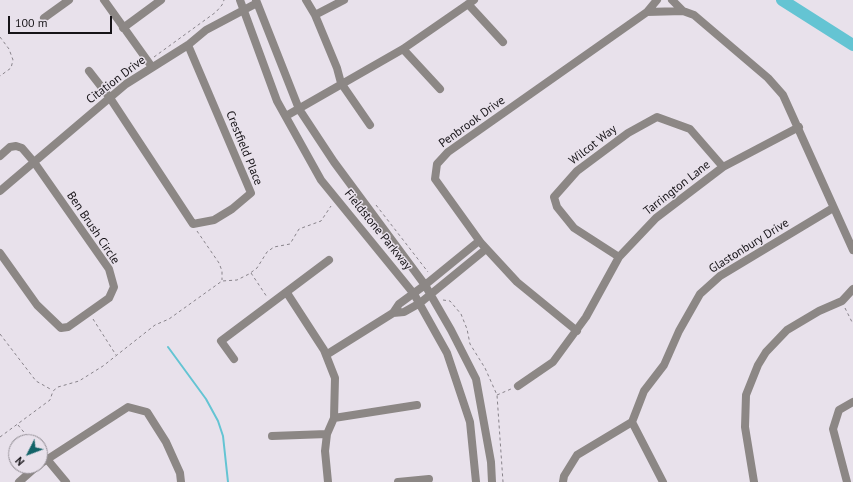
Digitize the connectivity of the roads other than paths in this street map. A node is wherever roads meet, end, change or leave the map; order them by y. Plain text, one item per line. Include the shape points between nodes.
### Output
1 (69, 0) edge
2 (104, 0) edge
3 (161, 0) edge
4 (240, 0) edge
5 (306, 0) edge
6 (344, 0) edge
7 (657, 0) edge
8 (672, 0) edge
9 (257, 2) edge
10 (471, 2) edge
11 (244, 9) junction
12 (683, 11) junction
13 (647, 12) junction
14 (315, 15) junction
15 (44, 18) dead end
16 (123, 28) junction
17 (503, 42) dead end
18 (188, 45) junction
19 (403, 49) junction
20 (150, 64) junction
21 (89, 71) dead end
22 (341, 83) junction
23 (440, 89) dead end
24 (110, 98) junction
25 (299, 109) junction
26 (286, 116) junction
27 (370, 125) dead end
28 (799, 127) junction
29 (0, 156) edge
30 (34, 162) junction
31 (723, 167) junction
32 (0, 191) edge
33 (833, 208) junction
34 (479, 241) junction
35 (486, 250) junction
36 (853, 250) edge
37 (0, 253) edge
38 (619, 257) junction
39 (329, 260) dead end
40 (425, 286) junction
41 (853, 289) edge
42 (287, 293) junction
43 (414, 294) junction
44 (431, 295) junction
45 (420, 303) junction
46 (393, 313) junction
47 (577, 331) junction
48 (326, 355) junction
49 (234, 359) dead end
50 (518, 386) road end
51 (853, 402) edge
52 (417, 405) dead end
53 (334, 418) junction
54 (632, 422) junction
55 (327, 434) junction
56 (272, 436) dead end
57 (48, 458) edge
58 (48, 466) edge
59 (28, 474) edge
60 (429, 479) dead end
61 (19, 482) edge
62 (66, 482) edge
63 (181, 482) edge
64 (328, 482) edge
65 (398, 482) edge
66 (476, 482) edge
67 (492, 482) edge
68 (563, 482) edge
69 (663, 482) edge
70 (754, 482) edge
71 (847, 482) edge

1 - 15 street
2 - 16 street
3 - 16 street
4 - 11 street, Fieldstone Parkway
5 - 14 street
6 - 14 street
7 - 13 street, Penbrook Drive
8 - 12 street
9 - 11 street, Citation Drive
9 - 25 street, Fieldstone Parkway
10 - 17 street
10 - 19 street
11 - 18 street, Citation Drive via 206,30
11 - 26 street, Fieldstone Parkway via 277,101
12 - 13 street
12 - 28 street via 694,15 768,78 783,95
13 - 34 street, Penbrook Drive via 448,152 437,164 435,179
14 - 22 street via 338,68
16 - 20 street
18 - 20 street, Citation Drive
18 - 24 street, Crestfield Place via 251,193 232,209 214,220 193,224
19 - 22 street
19 - 23 street
20 - 24 street, Citation Drive
21 - 24 street
22 - 25 street
22 - 27 street
24 - 30 street, Citation Drive
25 - 26 street
25 - 40 street, Fieldstone Parkway via 334,162
26 - 43 street, Fieldstone Parkway via 321,180
28 - 31 street, Tarrington Lane
28 - 33 street
29 - 30 street, Ben Brush Circle via 10,147 16,146 22,148
30 - 32 street, Citation Drive
30 - 37 street, Ben Brush Circle via 109,269 114,287 109,298 90,313 68,327 61,328 37,305
31 - 38 street, Tarrington Lane via 656,218
31 - 38 street, Wilcot Way via 690,129 657,117 628,133 577,171 554,197 557,208 574,228
33 - 36 street
33 - 54 street, Glastonbury Drive via 720,276 700,294 679,330 664,365 644,391
34 - 35 street, Penbrook Drive
34 - 40 street
35 - 44 street
35 - 47 street, Penbrook Drive via 517,282
38 - 47 street, Tarrington Lane
39 - 42 street
40 - 43 street
40 - 44 street, Fieldstone Parkway
41 - 70 street via 842,301 819,311 788,330 766,352 758,365 746,396 745,427
42 - 48 street
42 - 49 street via 221,341
43 - 45 street, Fieldstone Parkway
43 - 46 street via 399,304
44 - 45 street
44 - 67 street, Fieldstone Parkway via 476,379 491,462
45 - 46 street via 404,312
45 - 66 street, Fieldstone Parkway via 447,353 470,422
46 - 48 street
47 - 50 street, Tarrington Lane via 553,362
48 - 53 street via 334,378
51 - 71 street via 839,410 833,429
52 - 53 street
53 - 55 street
54 - 68 street via 577,455
54 - 69 street
55 - 56 street
55 - 64 street via 325,451
57 - 63 street via 128,407 147,412 166,442 180,473
58 - 62 street
59 - 61 street
60 - 65 street

